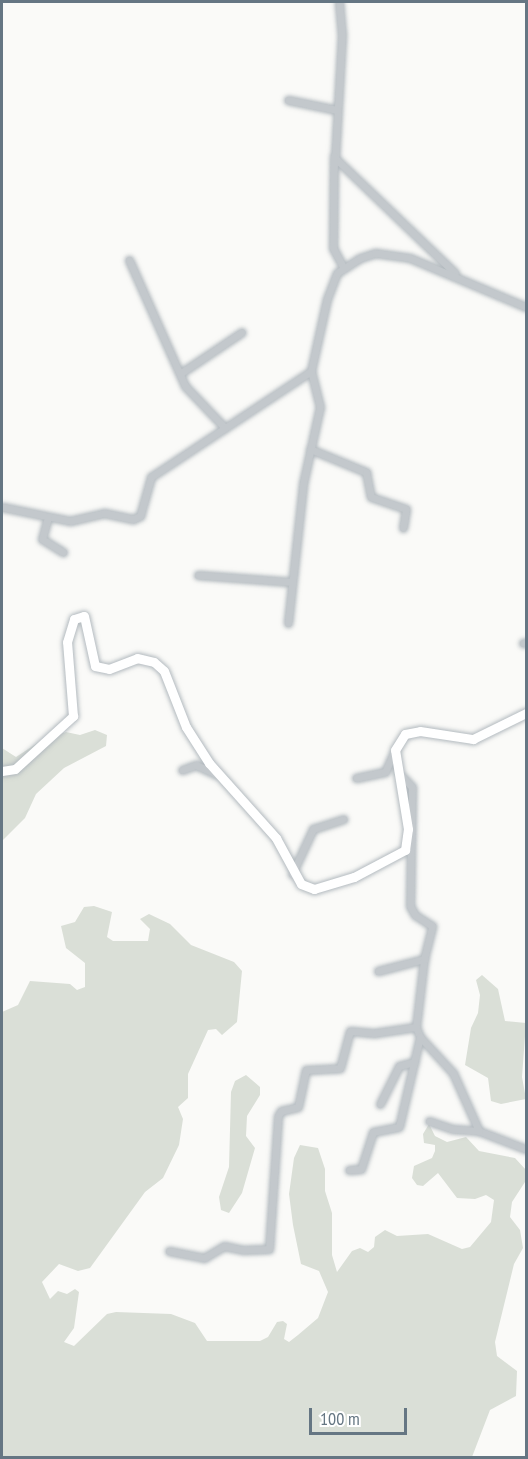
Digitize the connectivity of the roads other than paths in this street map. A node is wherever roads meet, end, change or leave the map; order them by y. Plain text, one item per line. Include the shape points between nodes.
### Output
1 (339, 2) edge
2 (288, 100) dead end
3 (337, 110) junction
4 (334, 156) junction
5 (129, 260) dead end
6 (343, 267) junction
7 (459, 277) junction
8 (526, 307) edge
9 (242, 332) dead end
10 (311, 371) junction
11 (181, 373) junction
12 (225, 428) junction
13 (310, 449) junction
14 (2, 507) edge
15 (48, 517) junction
16 (403, 528) dead end
17 (63, 552) dead end
18 (198, 575) dead end
19 (292, 582) junction
20 (288, 623) dead end
21 (526, 713) edge
22 (395, 750) junction
23 (182, 770) dead end
24 (2, 771) edge
25 (398, 771) junction
26 (222, 777) junction
27 (356, 778) dead end
28 (343, 819) dead end
29 (292, 874) junction
30 (424, 959) junction
31 (378, 971) dead end
32 (416, 1027) junction
33 (420, 1037) junction
34 (414, 1062) junction
35 (380, 1104) dead end
36 (429, 1121) dead end
37 (479, 1131) junction
38 (526, 1149) edge
39 (349, 1170) dead end
40 (169, 1251) dead end

1 - 3 street via 342,34
2 - 3 street
3 - 4 street
4 - 6 street via 333,248
4 - 7 street
5 - 11 street
6 - 7 street via 375,253 393,254
6 - 10 street via 327,299
7 - 8 street
9 - 11 street
10 - 12 street
10 - 13 street via 320,407
11 - 12 street via 185,386
12 - 15 street via 151,477 144,493 144,511 136,518 104,513 77,520
13 - 16 street via 366,472 371,497 406,509
13 - 19 street
14 - 15 street
15 - 17 street via 42,539
18 - 19 street
19 - 20 street
21 - 22 street via 473,739 413,731 399,738
22 - 25 street
22 - 27 street via 384,772
23 - 26 street via 196,765
24 - 26 street via 15,769 73,716 67,642 74,619 81,615 89,625 95,666 109,669 138,658 154,662 164,671 186,727
25 - 29 street via 408,830 405,850 354,877 321,888 306,887
25 - 30 street via 412,787 410,906 414,915 432,926
26 - 29 street via 276,838
28 - 29 street via 313,829
30 - 31 street
30 - 32 street
32 - 33 street
32 - 40 street via 370,1034 350,1031 340,1068 306,1070 298,1107 281,1111 278,1116 269,1249 224,1246 204,1258
33 - 34 street
33 - 37 street via 453,1073
34 - 35 street via 399,1066
34 - 39 street via 399,1126 373,1132 361,1169
36 - 37 street via 452,1129
37 - 38 street

